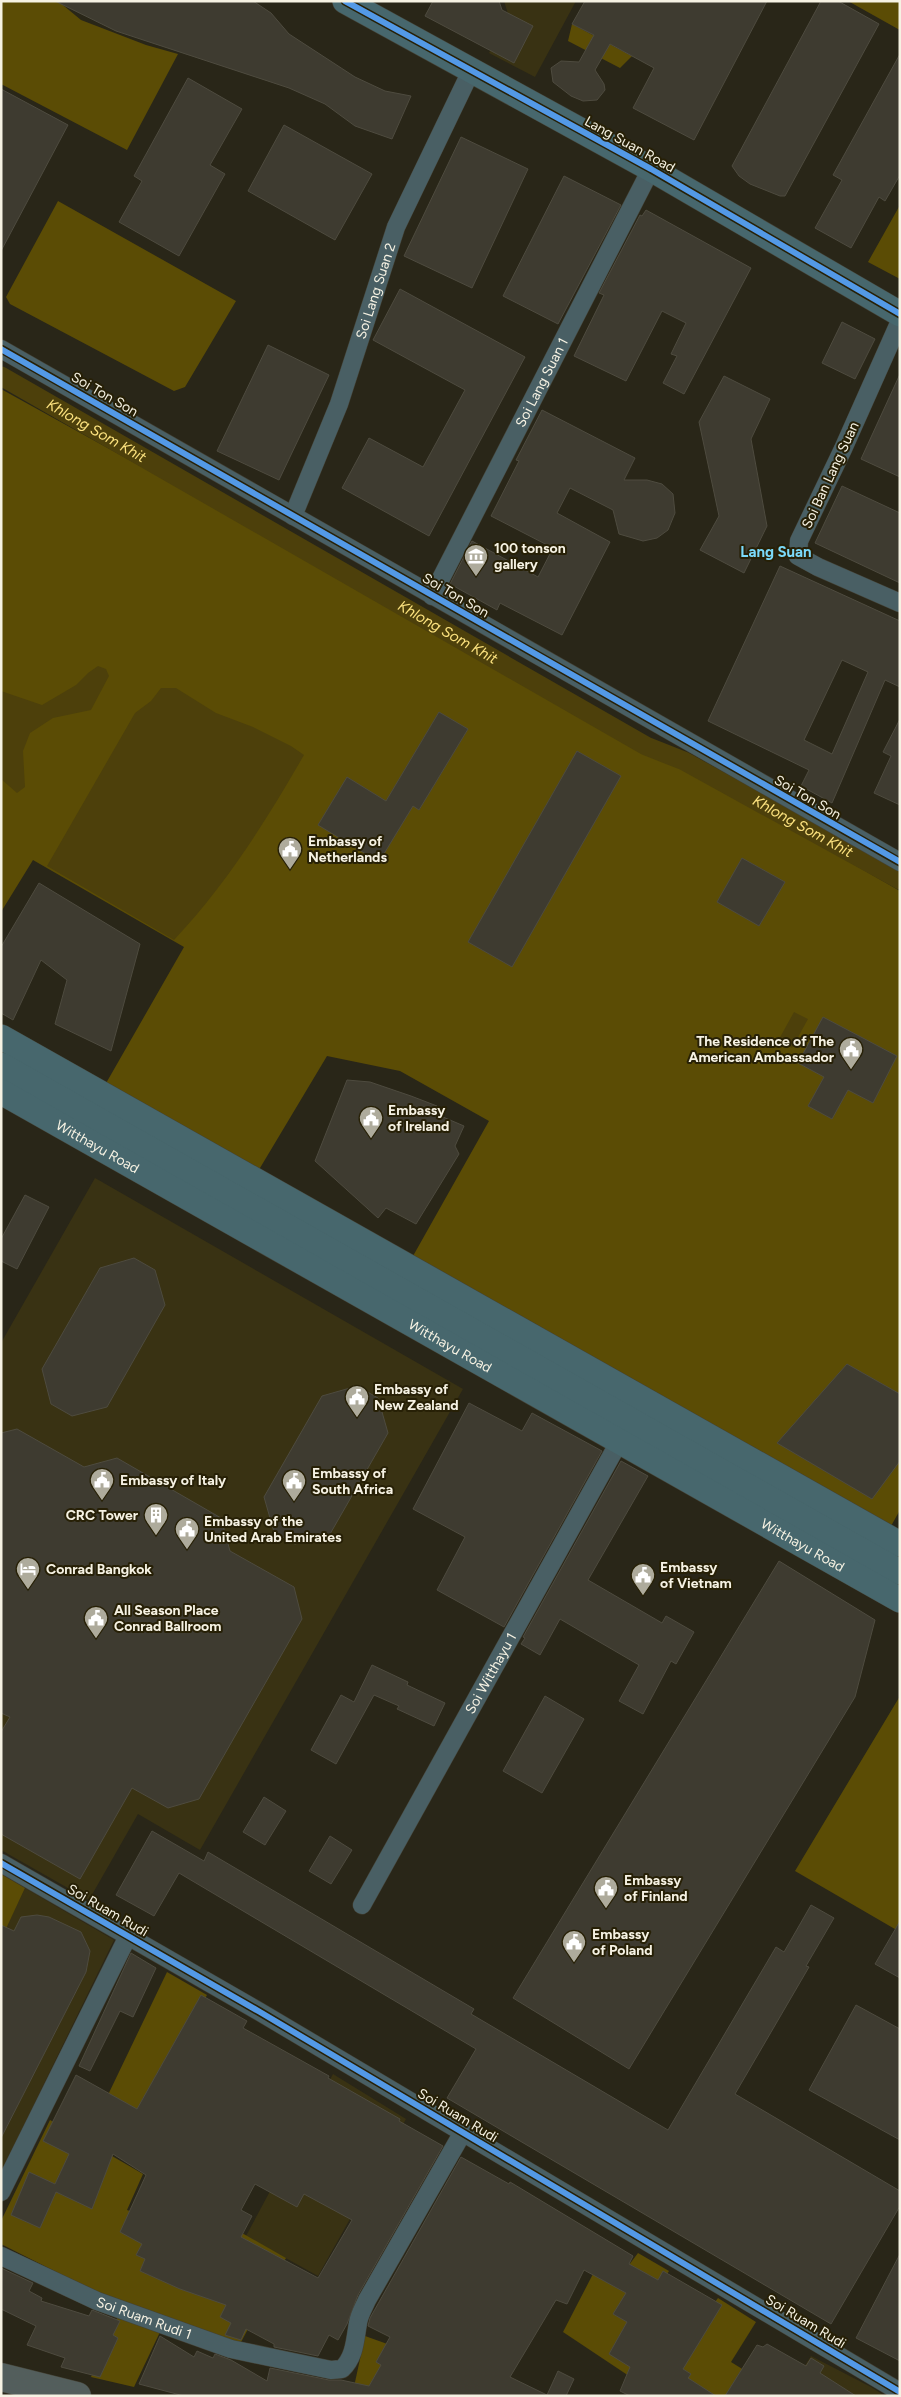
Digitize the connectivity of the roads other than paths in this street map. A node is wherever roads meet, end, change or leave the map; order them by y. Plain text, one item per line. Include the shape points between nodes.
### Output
1 (345, 1) edge
2 (471, 71) junction
3 (651, 169) junction
4 (900, 314) edge
5 (900, 321) edge
6 (1, 349) edge
7 (293, 516) junction
8 (432, 596) junction
9 (900, 603) edge
10 (900, 862) edge
11 (1, 1037) edge
12 (1, 1066) edge
13 (1, 1092) edge
14 (168, 1173) junction
15 (619, 1442) junction
16 (900, 1544) edge
17 (900, 1572) edge
18 (900, 1600) edge
19 (1, 1863) edge
20 (362, 1905) dead end
21 (128, 1936) junction
22 (463, 2132) junction
23 (1, 2192) edge
24 (1, 2256) edge
25 (1, 2378) edge
26 (900, 2392) edge
27 (77, 2396) edge

1 - 2 main road, Lang Suan Road
2 - 3 main road, Lang Suan Road
2 - 7 street, Soi Lang Suan 2 via 396,227 340,404
3 - 4 main road, Lang Suan Road
3 - 8 street, Soi Lang Suan 1
5 - 9 street, Soi Ban Lang Suan via 798,541 798,556
6 - 7 street, Soi Ton Son
7 - 8 street, Soi Ton Son
8 - 10 street, Soi Ton Son
11 - 16 main road
12 - 14 main road, Witthayu Road
13 - 14 main road, Witthayu Road
14 - 15 main road, Witthayu Road
14 - 17 main road, Witthayu Road
15 - 18 main road, Witthayu Road
15 - 20 street, Soi Witthayu 1
19 - 21 street, Soi Ruam Rudi
21 - 22 street, Soi Ruam Rudi
21 - 23 street
22 - 24 street, Soi Ruam Rudi 1 via 367,2300 347,2364 342,2369 331,2370 231,2349 97,2301
22 - 26 street, Soi Ruam Rudi
25 - 27 highway

